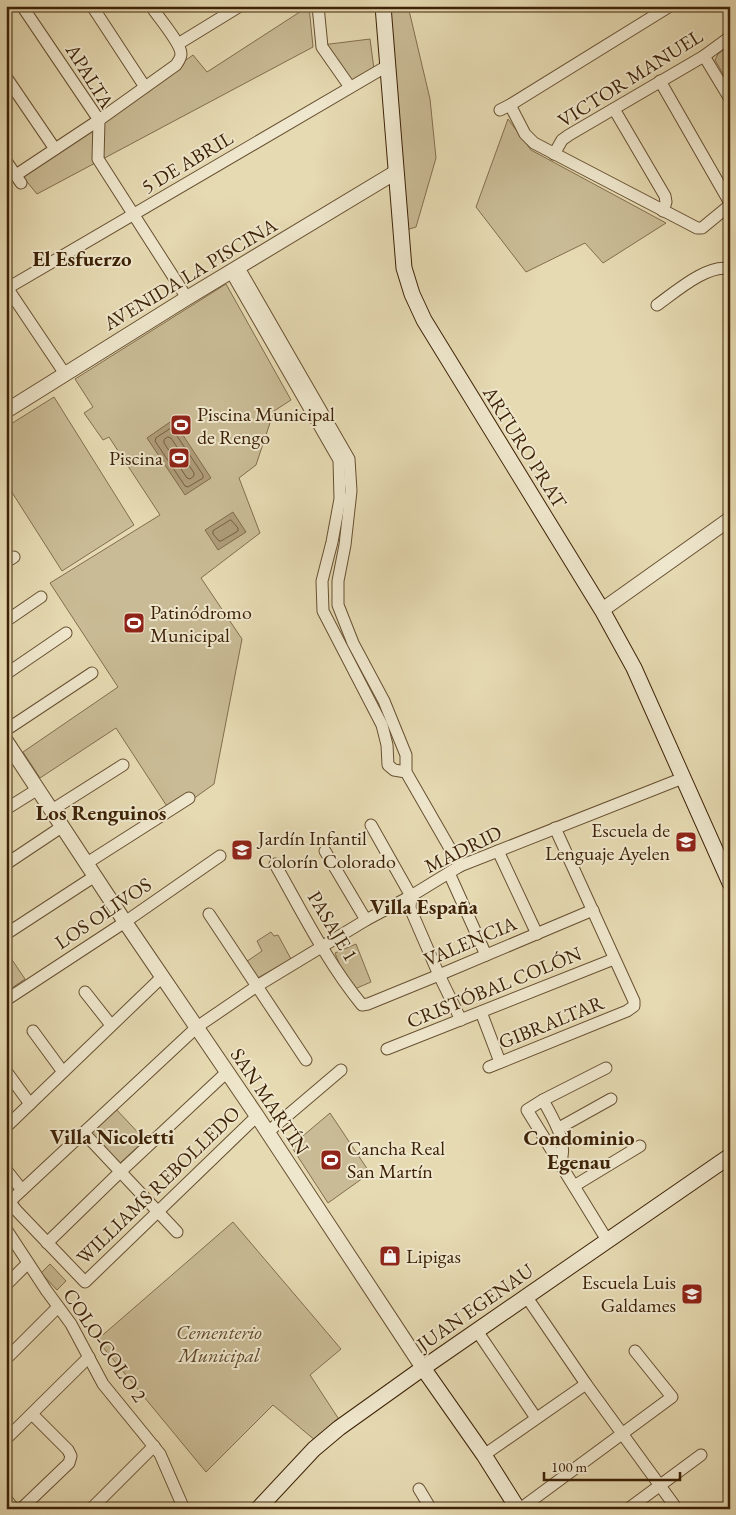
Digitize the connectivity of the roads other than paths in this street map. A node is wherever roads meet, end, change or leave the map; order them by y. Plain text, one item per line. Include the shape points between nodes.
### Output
1 (22, 6) edge
2 (92, 6) edge
3 (318, 6) edge
4 (382, 6) edge
5 (670, 6) edge
6 (152, 7) edge
7 (237, 7) edge
8 (730, 37) edge
9 (178, 44) junction
10 (704, 56) junction
11 (387, 66) junction
12 (6, 77) edge
13 (660, 81) junction
14 (145, 87) junction
15 (350, 87) junction
16 (730, 99) edge
17 (614, 109) junction
18 (99, 120) junction
19 (55, 150) junction
20 (554, 154) junction
21 (6, 161) edge
22 (396, 172) junction
23 (730, 204) edge
24 (663, 211) junction
25 (134, 215) junction
26 (730, 269) edge
27 (235, 270) junction
28 (7, 288) edge
29 (187, 298) junction
30 (657, 305) dead end
31 (65, 374) junction
32 (6, 410) edge
33 (730, 519) edge
34 (40, 597) dead end
35 (602, 610) junction
36 (6, 621) edge
37 (66, 633) dead end
38 (92, 673) dead end
39 (6, 674) edge
40 (6, 730) edge
41 (6, 741) edge
42 (123, 765) dead end
43 (406, 772) junction
44 (683, 778) junction
45 (38, 789) junction
46 (189, 798) dead end
47 (6, 809) edge
48 (52, 810) junction
49 (371, 824) dead end
50 (63, 826) junction
51 (555, 828) junction
52 (325, 851) dead end
53 (498, 851) junction
54 (220, 856) dead end
55 (87, 863) junction
56 (6, 864) edge
57 (275, 864) dead end
58 (460, 866) junction
59 (449, 873) junction
60 (95, 876) junction
61 (730, 883) edge
62 (411, 896) junction
63 (592, 910) junction
64 (209, 914) dead end
65 (366, 920) junction
66 (125, 922) junction
67 (6, 934) edge
68 (537, 934) junction
69 (322, 947) junction
70 (486, 956) junction
71 (614, 959) junction
72 (439, 975) junction
73 (162, 976) junction
74 (257, 986) junction
75 (85, 992) dead end
76 (6, 1000) edge
77 (362, 1005) joint
78 (481, 1012) junction
79 (462, 1020) junction
80 (112, 1024) junction
81 (197, 1027) junction
82 (33, 1031) dead end
83 (387, 1050) dead end
84 (306, 1060) dead end
85 (606, 1068) dead end
86 (341, 1070) dead end
87 (6, 1071) edge
88 (63, 1072) junction
89 (227, 1072) junction
90 (611, 1099) dead end
91 (543, 1100) junction
92 (30, 1104) junction
93 (257, 1116) junction
94 (6, 1127) edge
95 (559, 1128) junction
96 (268, 1132) junction
97 (84, 1133) junction
98 (640, 1146) dead end
99 (730, 1156) edge
100 (560, 1164) junction
101 (7, 1171) edge
102 (120, 1172) junction
103 (574, 1186) junction
104 (22, 1190) junction
105 (8, 1203) edge
106 (158, 1212) junction
107 (6, 1229) edge
108 (177, 1232) dead end
109 (607, 1240) junction
110 (47, 1243) junction
111 (28, 1263) junction
112 (6, 1285) edge
113 (526, 1296) junction
114 (58, 1307) junction
115 (476, 1331) junction
116 (635, 1351) dead end
117 (89, 1357) junction
118 (6, 1359) edge
119 (423, 1368) junction
120 (586, 1384) junction
121 (32, 1414) junction
122 (536, 1418) junction
123 (622, 1434) junction
124 (6, 1439) edge
125 (154, 1446) junction
126 (484, 1455) junction
127 (702, 1455) dead end
128 (660, 1487) junction
129 (419, 1489) dead end
130 (6, 1499) edge
131 (180, 1507) edge
132 (263, 1507) edge
133 (515, 1507) edge
134 (14, 1509) edge
135 (21, 1509) edge
136 (91, 1509) edge
137 (432, 1509) edge
138 (628, 1509) edge
139 (677, 1509) edge

1 - 18 street, APALTA
2 - 14 street
3 - 15 street via 322,47
4 - 11 main road, ARTURO PRAT
5 - 20 street via 505,107 534,143
6 - 9 street
7 - 9 street
8 - 10 street, VICTOR MANUEL
9 - 14 street via 180,60
10 - 13 street, VICTOR MANUEL
10 - 16 street
11 - 15 street, 5 DE ABRIL
11 - 22 main road, ARTURO PRAT
12 - 19 street
13 - 17 street, VICTOR MANUEL
13 - 23 street
14 - 18 street
15 - 25 street, 5 DE ABRIL
17 - 20 street, VICTOR MANUEL via 568,135
17 - 24 street via 665,196
18 - 19 street
18 - 25 street, APALTA via 98,159
19 - 21 street via 18,179
20 - 24 street
22 - 27 street, AVENIDA LA PISCINA
22 - 35 main road, ARTURO PRAT via 404,268 424,320
23 - 24 street via 702,228
25 - 28 street, 5 DE ABRIL
25 - 29 street, APALTA
26 - 30 street via 715,269 692,280
27 - 29 street, AVENIDA LA PISCINA
27 - 43 street via 349,459 351,490 338,581 338,605 406,755
27 - 43 street via 339,460 340,499 322,581 323,610 382,725 388,765
28 - 31 street
29 - 31 street, AVENIDA LA PISCINA
31 - 32 street, AVENIDA LA PISCINA
33 - 35 street
34 - 36 street
35 - 44 main road, ARTURO PRAT via 634,668
37 - 39 street
38 - 40 street
41 - 45 street, SAN MARTÍN
42 - 48 street
43 - 58 street
44 - 51 street, MADRID
44 - 61 main road, ARTURO PRAT
45 - 47 street
45 - 48 street, SAN MARTÍN
46 - 55 street
48 - 50 street, SAN MARTÍN
49 - 62 street
50 - 55 street, SAN MARTÍN
50 - 56 street
51 - 53 street, MADRID
51 - 63 street
52 - 65 street
53 - 58 street, MADRID
53 - 68 street
54 - 66 street, LOS OLIVOS
55 - 60 street, SAN MARTÍN
57 - 69 street, PASAJE 1
58 - 59 street, MADRID
59 - 62 street, MADRID
59 - 70 street
60 - 66 street, SAN MARTÍN
60 - 67 street
62 - 65 street, MADRID
62 - 72 street via 410,908
63 - 68 street, VALENCIA
63 - 71 street
64 - 74 street
65 - 69 street, MADRID
66 - 73 street, SAN MARTÍN
66 - 76 street, LOS OLIVOS
68 - 70 street, VALENCIA
69 - 74 street, MADRID
69 - 77 street, PASAJE 1
70 - 72 street, VALENCIA
71 - 78 street, CRISTÓBAL COLÓN
71 - 78 street, GIBRALTAR via 634,1006 494,1064
72 - 77 street, VALENCIA
72 - 79 street
73 - 80 street
73 - 81 street, SAN MARTÍN
74 - 81 street, MADRID
74 - 84 street
75 - 80 street
78 - 79 street, CRISTÓBAL COLÓN
79 - 83 street, CRISTÓBAL COLÓN
80 - 88 street
81 - 89 street, SAN MARTÍN
81 - 97 street, MADRID
82 - 88 street
85 - 91 street
86 - 96 street
87 - 92 street
88 - 92 street
89 - 93 street, SAN MARTÍN
89 - 102 street
90 - 95 street
91 - 95 street
91 - 100 street via 528,1110
92 - 94 street
93 - 96 street, SAN MARTÍN
93 - 106 street, WILLIAMS REBOLLEDO
95 - 100 street via 564,1154
96 - 119 street, SAN MARTÍN
97 - 102 street
97 - 104 street, MADRID
98 - 103 street
99 - 109 main road, JUAN EGENAU
100 - 103 street
101 - 104 street
102 - 106 street
102 - 110 street
103 - 109 street
104 - 105 street, MADRID
105 - 110 street
106 - 108 street
106 - 110 street, WILLIAMS REBOLLEDO via 85,1282
107 - 111 street, COLO-COLO 2
109 - 113 main road, JUAN EGENAU
111 - 112 street
111 - 114 street, COLO-COLO 2
113 - 115 main road, JUAN EGENAU
113 - 120 street
114 - 117 street, COLO-COLO 2 via 72,1324
114 - 118 street
115 - 119 main road, JUAN EGENAU
115 - 122 street
116 - 123 street via 672,1397
117 - 121 street
117 - 125 street, COLO-COLO 2 via 108,1392
119 - 126 main road, SAN MARTÍN
119 - 132 main road, JUAN EGENAU via 314,1449
120 - 122 street
120 - 123 street
121 - 124 street
121 - 135 street via 71,1456 69,1463
122 - 126 street
123 - 128 street
123 - 133 street
125 - 131 street, COLO-COLO 2 via 164,1462
125 - 136 street
126 - 133 main road, SAN MARTÍN
127 - 128 street
128 - 138 street
128 - 139 street
129 - 137 street
130 - 134 street

